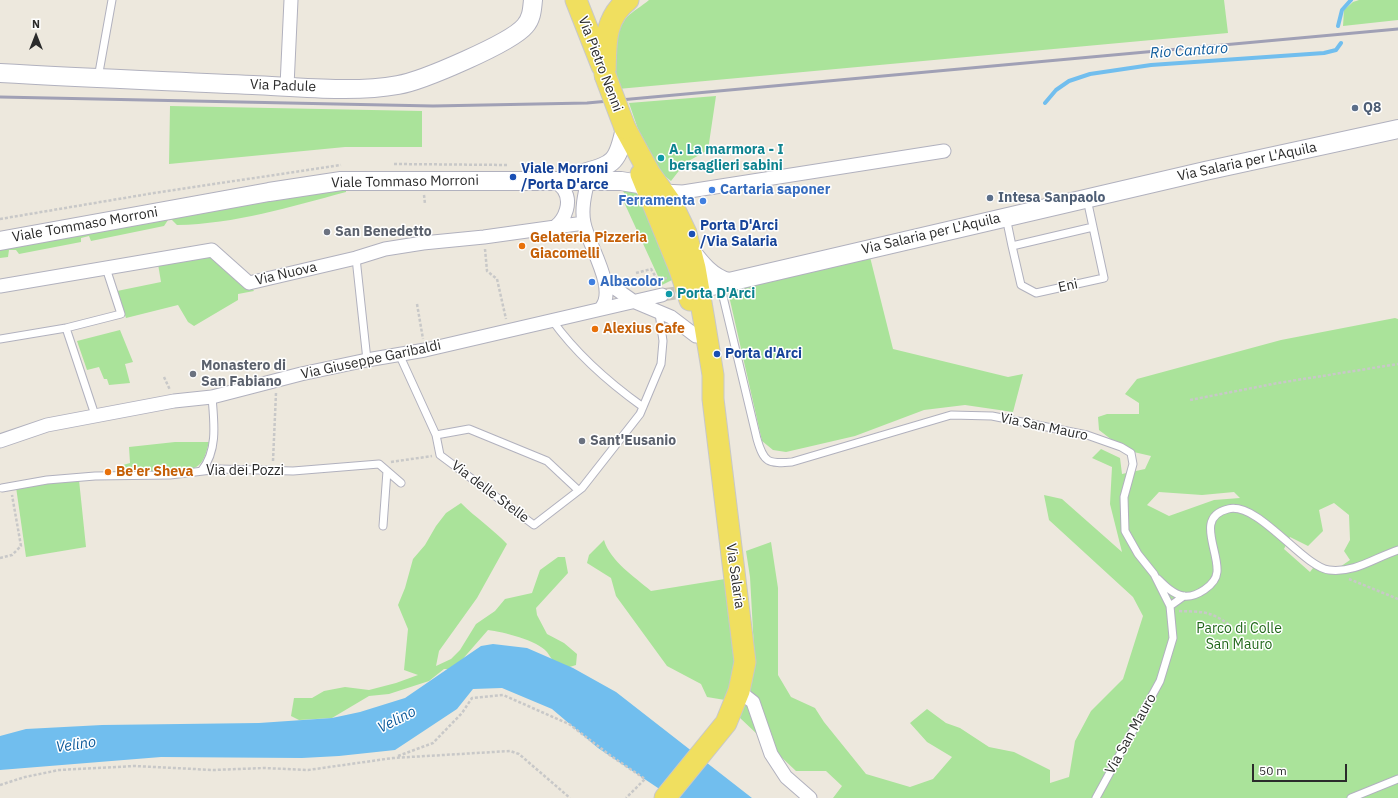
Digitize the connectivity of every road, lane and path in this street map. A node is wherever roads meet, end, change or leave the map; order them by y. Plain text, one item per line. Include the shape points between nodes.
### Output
1 (112, 0) edge
2 (291, 0) edge
3 (533, 0) edge
4 (576, 0) edge
5 (625, 2) edge
6 (0, 73) edge
7 (606, 75) junction
8 (98, 79) junction
9 (287, 86) junction
10 (625, 128) junction
11 (1398, 129) edge
12 (944, 151) dead end
13 (635, 161) junction
14 (558, 180) junction
15 (588, 180) junction
16 (624, 181) junction
17 (698, 188) junction
18 (1087, 198) junction
19 (665, 200) junction
20 (1006, 217) junction
21 (584, 223) junction
22 (556, 226) junction
23 (1093, 227) junction
24 (484, 237) junction
25 (0, 241) edge
26 (1012, 246) junction
27 (690, 250) junction
28 (356, 258) junction
29 (106, 268) junction
30 (606, 282) junction
31 (724, 283) junction
32 (0, 286) edge
33 (662, 295) tunnel mouth
34 (688, 295) junction
35 (633, 301) junction
36 (417, 304) dead end
37 (601, 308) junction
38 (659, 313) junction
39 (552, 320) junction
40 (66, 328) junction
41 (507, 330) junction
42 (696, 336) junction
43 (0, 339) edge
44 (425, 350) junction
45 (399, 354) junction
46 (367, 360) junction
47 (1398, 364) edge
48 (164, 377) dead end
49 (274, 381) junction
50 (172, 394) dead end
51 (212, 397) junction
52 (714, 399) junction
53 (1190, 400) dead end
54 (643, 407) junction
55 (95, 415) junction
56 (436, 435) junction
57 (0, 441) edge
58 (440, 455) junction
59 (379, 464) junction
60 (202, 470) junction
61 (273, 470) junction
62 (387, 471) junction
63 (401, 483) dead end
64 (11, 487) junction
65 (2, 488) dead end
66 (578, 490) junction
67 (383, 526) dead end
68 (1398, 550) edge
69 (0, 558) edge
70 (1330, 570) junction
71 (1154, 574) junction
72 (1184, 596) junction
73 (1398, 599) edge
74 (1170, 609) junction
75 (1228, 624) dead end
76 (739, 691) junction
77 (393, 758) junction
78 (1398, 779) edge
79 (0, 785) edge
80 (570, 798) edge
81 (626, 798) edge
82 (665, 798) edge
83 (810, 798) edge
84 (1096, 798) edge
85 (1351, 798) edge

1 - 8 lane
2 - 9 street
3 - 9 street, Via Padule via 531,16 520,31 494,46 418,79 398,85 359,88
4 - 7 main road, Via Pietro Nenni
5 - 7 main road via 611,19 606,35
6 - 8 street, Via Padule
7 - 10 main road, Via Pietro Nenni, bridge
8 - 9 street, Via Padule
10 - 13 main road
10 - 14 street via 620,150 614,160 601,167
10 - 19 main road
11 - 18 street, Via Salaria per L'Aquila
12 - 17 street
13 - 16 street
13 - 19 main road
14 - 15 street, Viale Tommaso Morroni
14 - 22 street via 567,200 564,219
14 - 25 street, Viale Tommaso Morroni via 341,181
15 - 16 street, Viale Tommaso Morroni
15 - 21 street via 584,196
16 - 19 street, Viale Tommaso Morroni via 639,184
17 - 19 street via 672,193
17 - 19 street via 682,204
18 - 20 street, Via Salaria per L'Aquila
18 - 23 lane
19 - 27 main road via 686,233
19 - 34 main road
20 - 26 lane
20 - 31 street, Via Salaria per L'Aquila
21 - 22 street, Via Nuova
21 - 30 street
22 - 24 street, Via Nuova
23 - 26 lane
23 - 26 lane, Eni via 1104,278 1036,293 1021,285
24 - 28 street, Via Nuova via 385,249
24 - 41 path via 487,271 498,279
27 - 31 street via 707,271
27 - 34 main road
28 - 29 street, Via Nuova via 249,282 212,250
28 - 46 lane
29 - 32 street, Via Nuova
29 - 40 lane via 121,314
30 - 35 street
30 - 37 street via 606,299
31 - 34 street, Via Salaria per L'Aquila
31 - 71 lane, Via San Mauro via 757,439 762,455 768,461 776,464 792,462 951,415 992,416 1087,435 1131,453 1133,464 1124,497 1125,531 1138,554
33 - 35 street, Via Giuseppe Garibaldi
34 - 42 main road, Via Salaria
34 - 52 main road, Via Salaria via 713,375
35 - 37 street, Via Giuseppe Garibaldi
35 - 38 street
36 - 44 path
37 - 39 street, Via Giuseppe Garibaldi
38 - 42 street via 671,317
38 - 54 lane, Via delle Stelle via 663,341 661,364
39 - 41 street, Via Giuseppe Garibaldi
39 - 54 lane via 565,339 584,358 613,385
40 - 43 lane
40 - 55 lane
41 - 44 street, Via Giuseppe Garibaldi
42 - 52 main road, Via Salaria
44 - 45 street, Via Giuseppe Garibaldi
45 - 46 street, Via Giuseppe Garibaldi
45 - 56 lane, Via delle Stelle
46 - 49 street, Via Giuseppe Garibaldi
47 - 53 path
48 - 50 path
49 - 51 street, Via Giuseppe Garibaldi
49 - 61 path via 277,396
51 - 55 street, Via Giuseppe Garibaldi
51 - 60 lane via 213,443 209,462
52 - 76 main road, Via Salaria via 745,662
54 - 66 lane, Via delle Stelle
55 - 57 street, Via Giuseppe Garibaldi via 47,425
56 - 58 lane, Via delle Stelle
56 - 66 lane via 469,429 547,461
58 - 59 path
58 - 66 lane, Via delle Stelle via 534,525
59 - 61 lane, Via dei Pozzi via 293,471
59 - 62 lane
60 - 61 lane, Via dei Pozzi
60 - 64 lane, Via dei Pozzi via 170,475 95,476 47,480
62 - 63 lane
62 - 67 lane
64 - 65 lane, Via dei Pozzi
64 - 69 path via 21,546 12,555
68 - 70 lane via 1356,568
70 - 72 lane via 1319,568 1261,521 1244,511 1230,508 1219,512 1212,520 1209,535 1216,556 1217,572 1213,584 1198,593
70 - 73 path
71 - 72 lane via 1164,585
71 - 74 lane, Via San Mauro
72 - 74 lane
74 - 75 path via 1210,614
74 - 84 lane, Via San Mauro via 1173,638 1160,681
76 - 82 main road, Via Salaria via 726,723
76 - 83 street via 753,702 771,754 786,777
77 - 79 path via 308,770 213,770 135,766 59,770
77 - 80 path via 510,751 519,754
77 - 81 path via 433,743 462,713 472,698 503,695 569,724 645,779
78 - 85 lane

